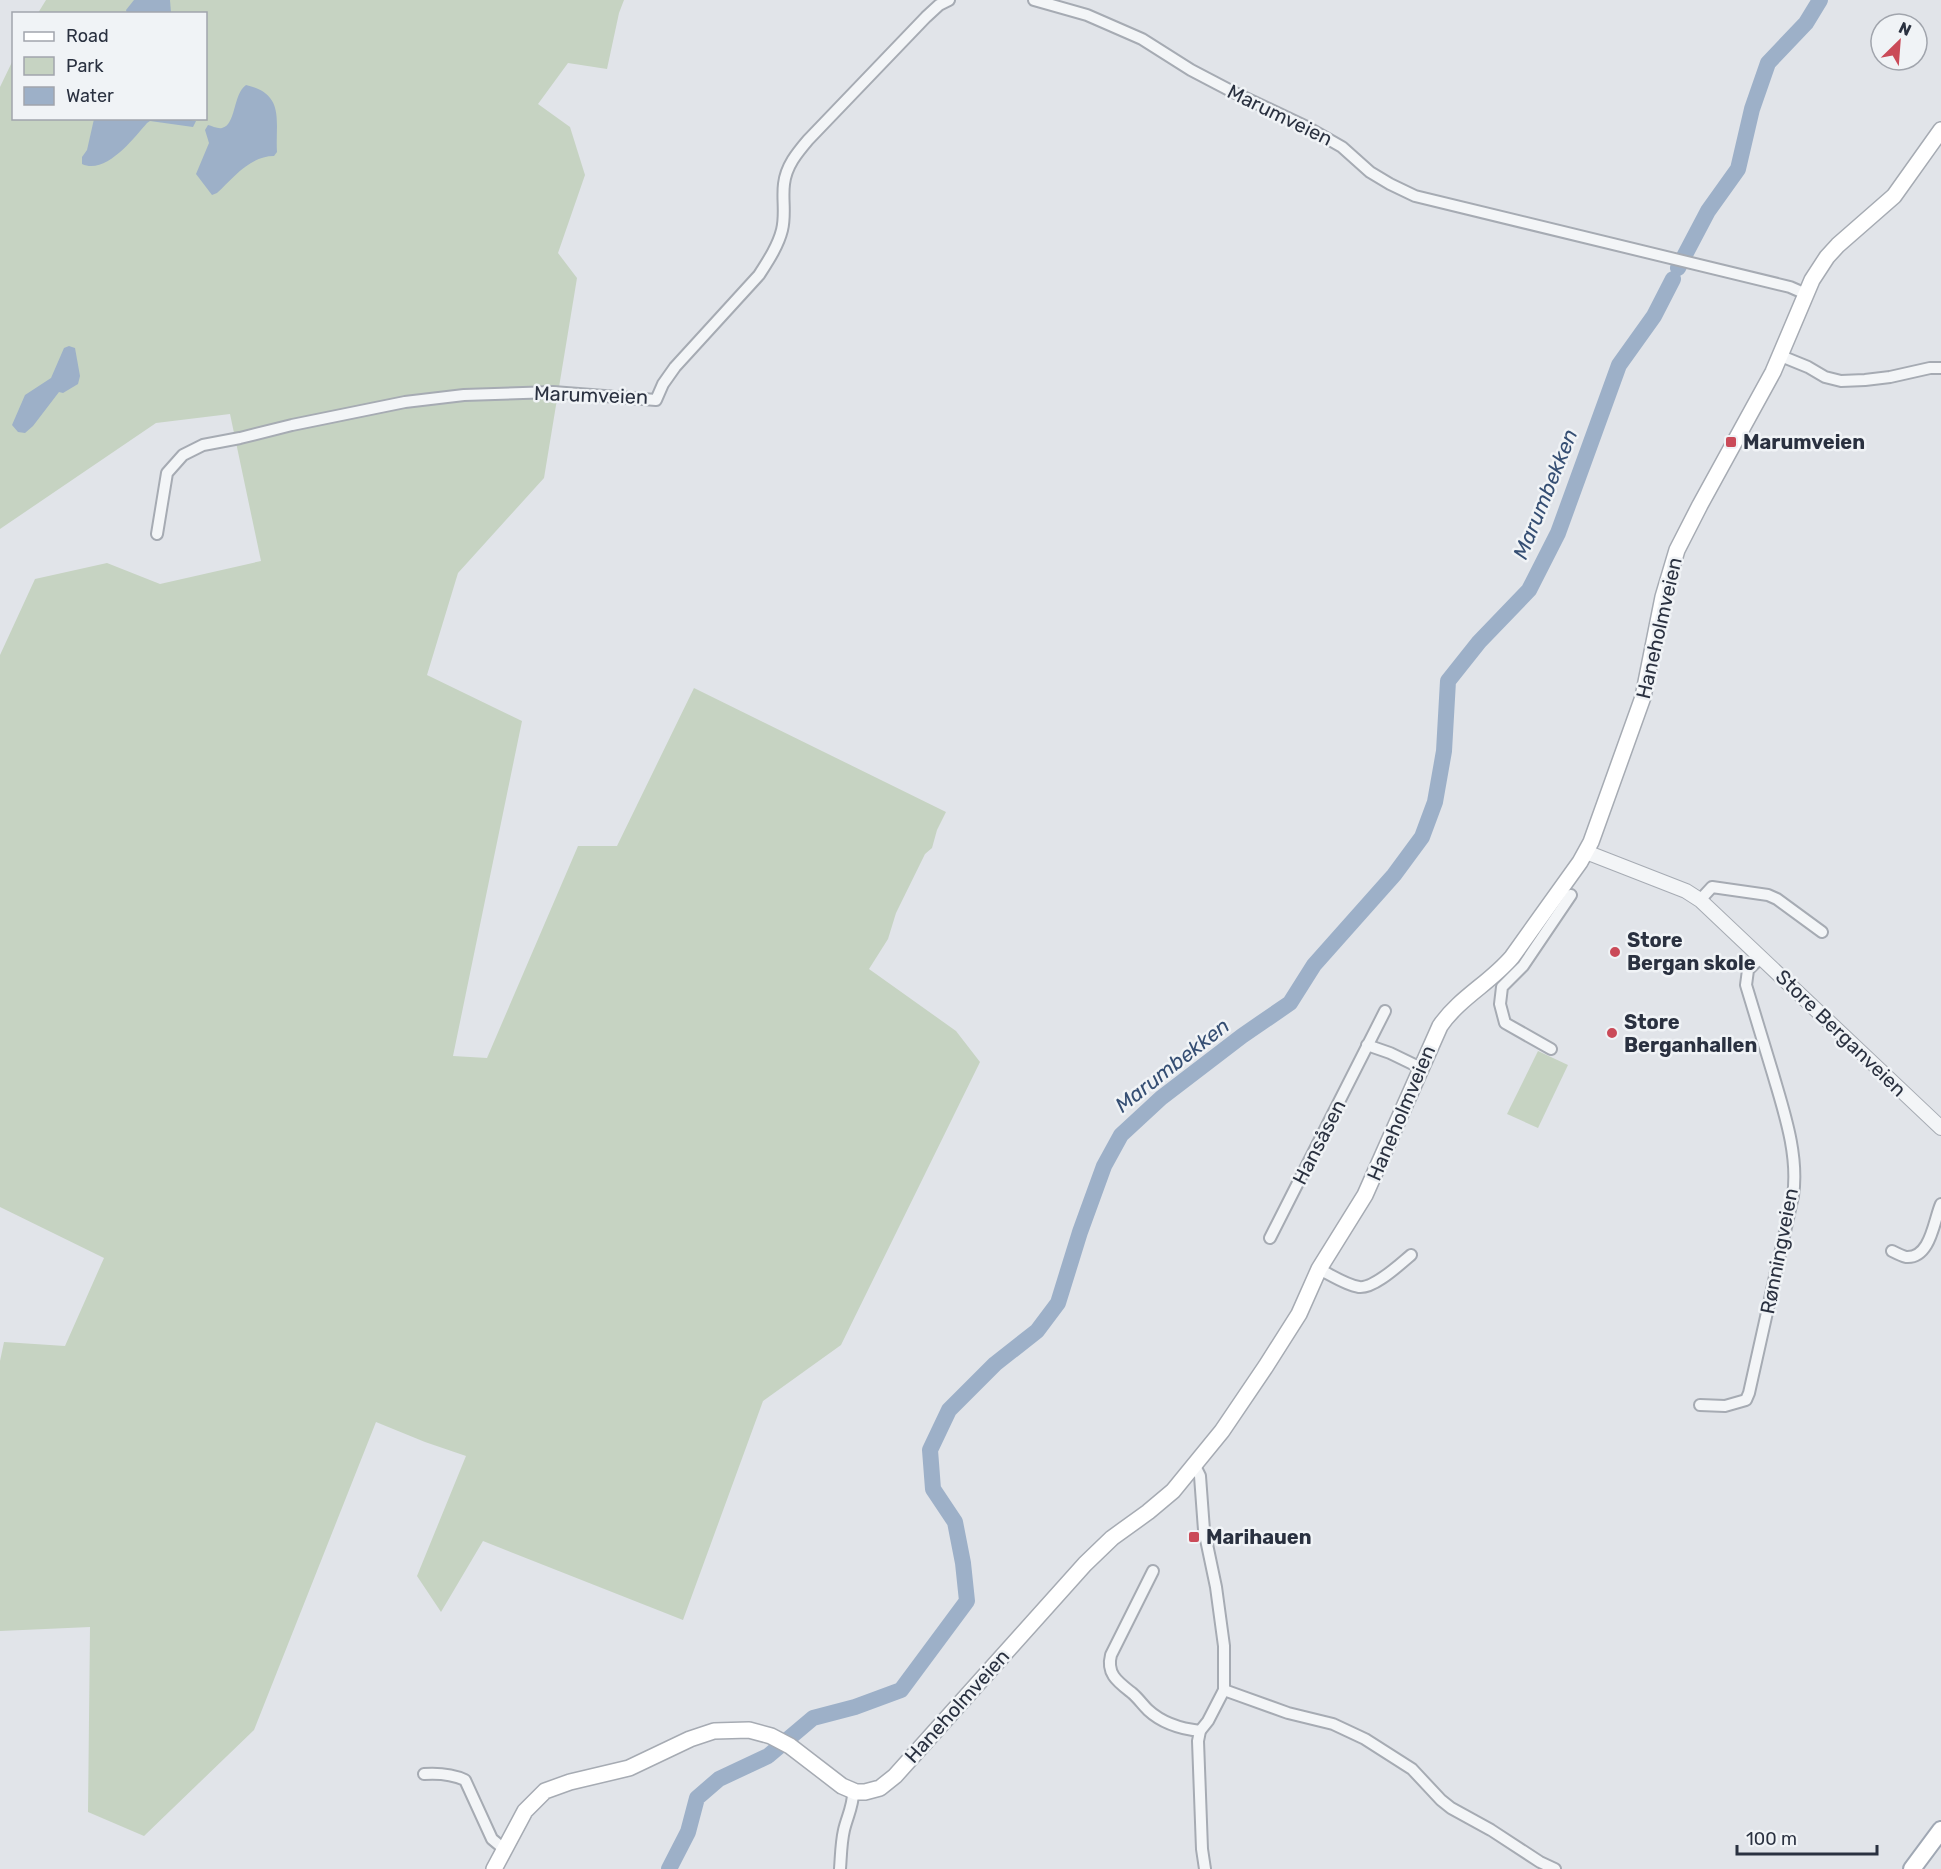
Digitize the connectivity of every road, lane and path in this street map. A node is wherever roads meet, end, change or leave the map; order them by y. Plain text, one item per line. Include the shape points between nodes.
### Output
1 (949, 0) edge
2 (1034, 0) edge
3 (1941, 130) edge
4 (1806, 294) junction
5 (1781, 356) junction
6 (1941, 368) edge
7 (157, 534) dead end
8 (1586, 852) junction
9 (1571, 895) dead end
10 (1700, 900) junction
11 (1559, 902) junction
12 (1822, 932) dead end
13 (1761, 957) junction
14 (1504, 975) junction
15 (1385, 1011) dead end
16 (1367, 1045) junction
17 (1551, 1049) dead end
18 (1421, 1068) junction
19 (1941, 1128) edge
20 (1941, 1204) edge
21 (1270, 1238) dead end
22 (1892, 1251) dead end
23 (1412, 1255) dead end
24 (1319, 1269) junction
25 (1700, 1405) dead end
26 (1195, 1466) junction
27 (1153, 1571) dead end
28 (1224, 1690) junction
29 (1200, 1731) junction
30 (424, 1774) dead end
31 (853, 1791) junction
32 (1941, 1830) edge
33 (504, 1849) junction
34 (494, 1869) edge
35 (840, 1869) edge
36 (1205, 1869) edge
37 (1555, 1869) edge
38 (1912, 1869) edge

1 - 7 street, Marumveien via 926,17 792,159 784,183 782,231 770,258 675,368 656,400 553,392 464,395 405,402 203,445 183,455 167,473
2 - 4 street, Marumveien via 1087,15 1142,39 1191,70 1316,132 1342,147 1370,172 1415,196
3 - 4 main road, Haneholmveien via 1894,196 1827,257
4 - 5 main road, Haneholmveien
5 - 6 street via 1842,381
5 - 8 main road, Haneholmveien via 1677,550 1663,597 1643,697
8 - 10 street, Store Berganveien
8 - 11 main road, Haneholmveien
9 - 11 street, Haneholmveien
10 - 12 street via 1712,887 1768,895
10 - 13 street, Store Berganveien
11 - 14 main road, Haneholmveien via 1523,943
13 - 19 street, Store Berganveien
13 - 25 street, Rønningveien via 1748,970 1746,985 1792,1149 1793,1196 1746,1400 1730,1405
14 - 17 street, Haneholmveien via 1500,1004 1505,1023
14 - 18 main road, Haneholmveien via 1459,1004 1446,1018
15 - 16 street, Hansåsen
16 - 18 street
16 - 21 street, Hansåsen
18 - 24 main road, Haneholmveien via 1365,1196
20 - 22 street via 1933,1231 1919,1253 1906,1257
23 - 24 street via 1365,1287
24 - 26 main road, Haneholmveien via 1293,1325
26 - 28 street via 1200,1476 1203,1530 1224,1646
26 - 31 main road, Haneholmveien via 1164,1500 1112,1538 1085,1564 891,1780 873,1791
27 - 29 street via 1111,1655 1109,1667 1116,1680 1150,1712 1173,1725
28 - 29 street
28 - 37 street via 1333,1724 1365,1739 1412,1769 1451,1808
29 - 36 street via 1198,1780
30 - 33 street via 439,1773 465,1780 492,1839
31 - 33 main road via 771,1736 748,1730 714,1731 629,1768 545,1791 530,1804
31 - 35 street
32 - 38 main road
33 - 34 main road

